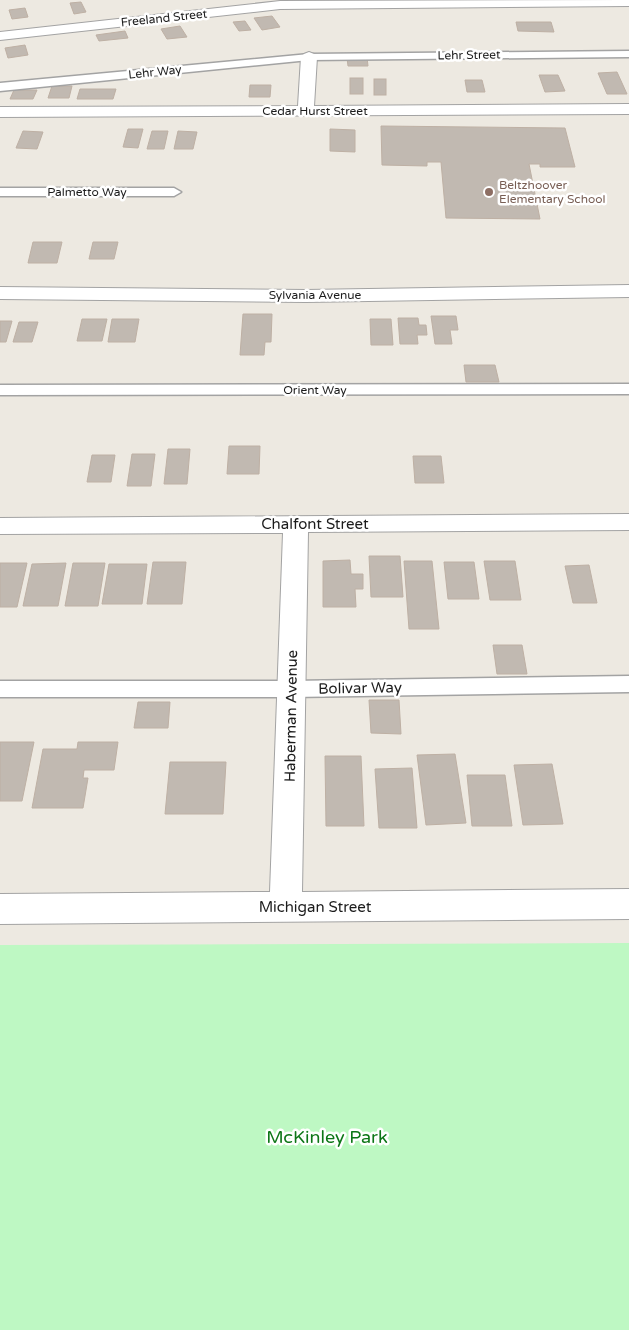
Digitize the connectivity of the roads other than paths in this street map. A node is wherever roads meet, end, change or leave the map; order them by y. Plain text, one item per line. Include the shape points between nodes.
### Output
1 (629, 2) edge
2 (0, 36) edge
3 (629, 54) edge
4 (309, 57) junction
5 (0, 87) edge
6 (629, 109) edge
7 (306, 111) junction
8 (0, 112) edge
9 (0, 192) edge
10 (174, 192) dead end
11 (629, 291) edge
12 (0, 293) edge
13 (629, 389) edge
14 (0, 390) edge
15 (629, 522) edge
16 (296, 524) junction
17 (0, 526) edge
18 (629, 684) edge
19 (0, 689) edge
20 (291, 689) junction
21 (629, 904) edge
22 (0, 908) edge
23 (286, 908) junction

1 - 2 street, Freeland Street via 280,5
3 - 4 lane, Lehr Street
4 - 5 lane, Lehr Way
4 - 7 street
6 - 7 street, Cedar Hurst Street
7 - 8 street, Cedar Hurst Street
9 - 10 lane, Palmetto Way
11 - 12 street, Sylvania Avenue via 306,296
13 - 14 lane, Orient Way
15 - 16 street, Chalfont Street
16 - 17 street, Chalfont Street
16 - 20 street, Haberman Avenue
18 - 20 lane, Bolivar Way
19 - 20 lane, Bolivar Way
20 - 23 street, Haberman Avenue
21 - 23 street, Michigan Street
22 - 23 street, Michigan Street

